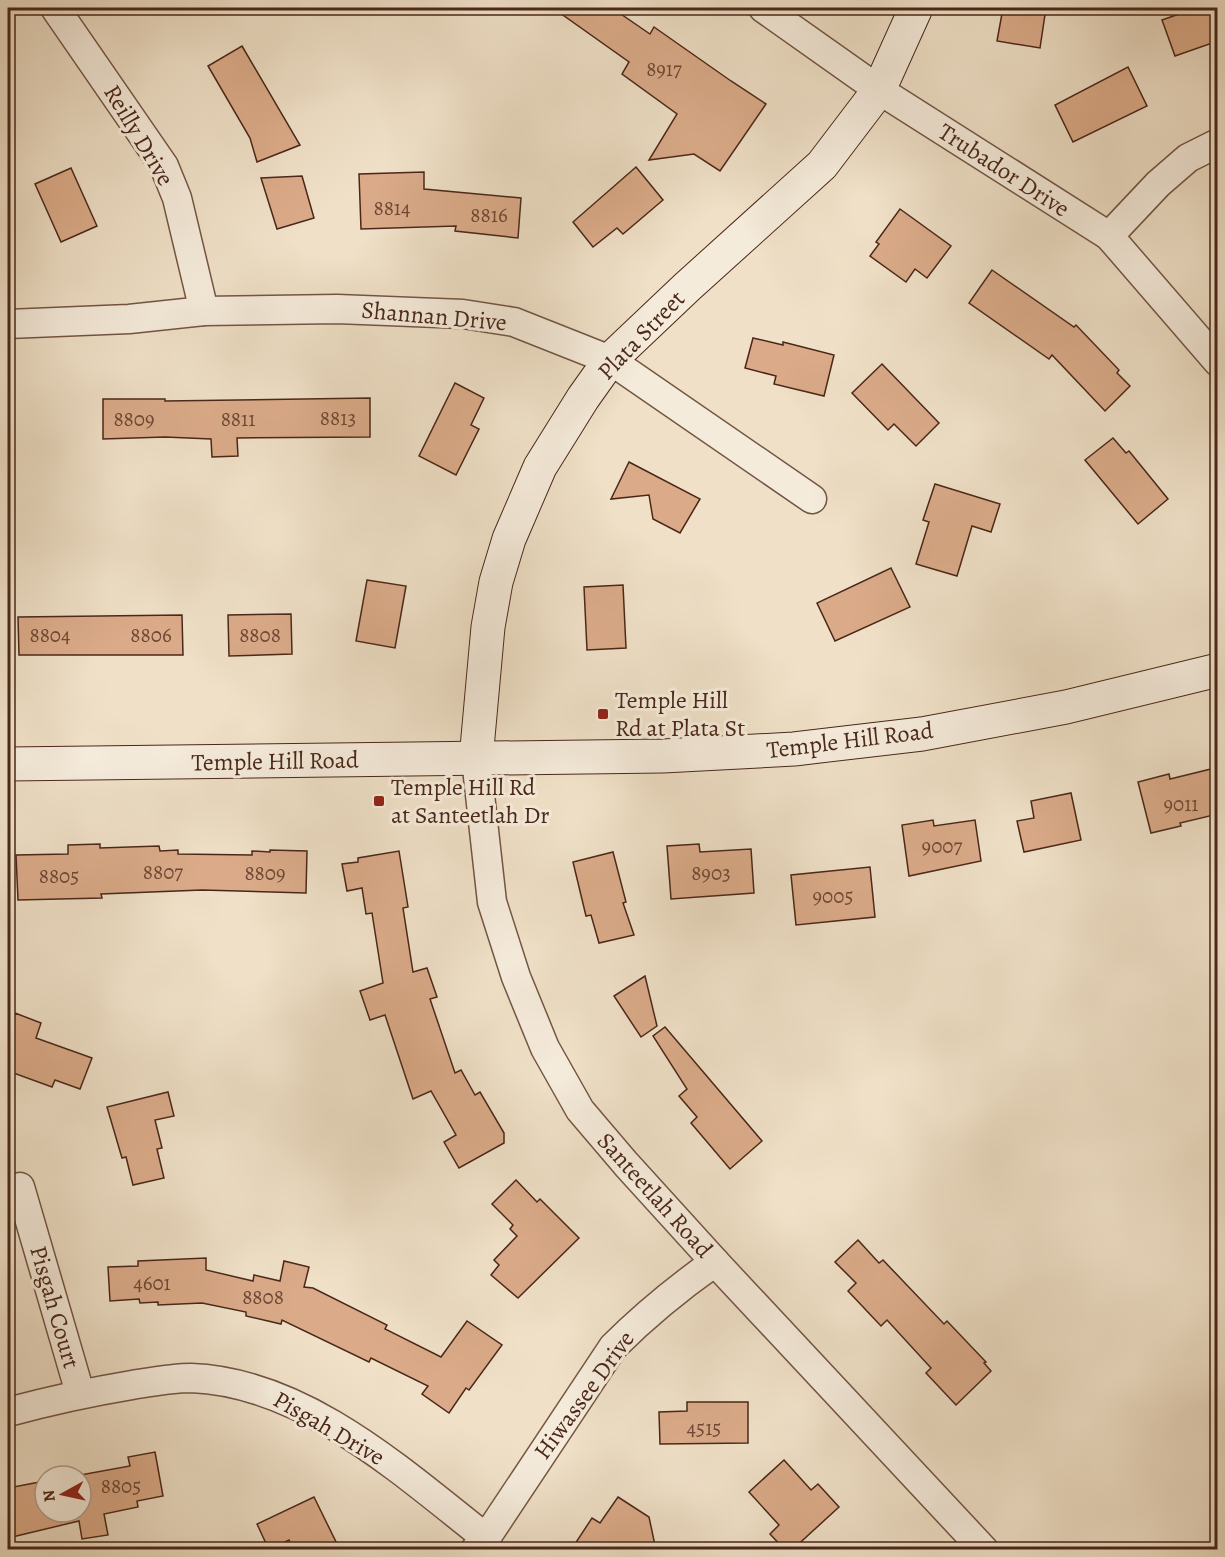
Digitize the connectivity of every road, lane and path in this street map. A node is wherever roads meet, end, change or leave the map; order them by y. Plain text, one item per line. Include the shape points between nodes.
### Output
1 (55, 8) edge
2 (763, 8) edge
3 (916, 8) edge
4 (879, 90) junction
5 (1218, 143) edge
6 (1109, 236) junction
7 (204, 311) junction
8 (8, 324) edge
9 (610, 360) junction
10 (1218, 362) edge
11 (812, 499) dead end
12 (1218, 670) edge
13 (476, 759) junction
14 (8, 764) edge
15 (20, 1187) dead end
16 (716, 1262) junction
17 (80, 1394) junction
18 (8, 1412) edge
19 (481, 1544) edge
20 (984, 1550) edge

1 - 7 street, Reilly Drive via 164,166 177,198
2 - 4 street, Trubador Drive
3 - 4 main road, Plata Street
4 - 6 street, Trubador Drive
4 - 9 main road, Plata Street via 822,165
5 - 6 street via 1188,158
6 - 10 street, Trubador Drive
7 - 8 street, Shannan Drive via 129,319
7 - 9 street, Shannan Drive via 337,309 463,314 514,322
9 - 11 street, Shannan Drive
9 - 13 main road, Plata Street via 540,467 509,539 488,627
12 - 13 main road, Temple Hill Road via 1066,707 922,734 806,748 663,756
13 - 14 main road, Temple Hill Road
13 - 16 street, Santeetlah Road via 492,902 516,977 545,1048 580,1110
15 - 17 street, Pisgah Court
16 - 19 street, Hiwassee Drive via 675,1290 613,1347
16 - 20 street, Santeetlah Road
17 - 18 street, Pisgah Drive
17 - 19 street, Pisgah Drive via 190,1378 263,1391 335,1426 385,1458

